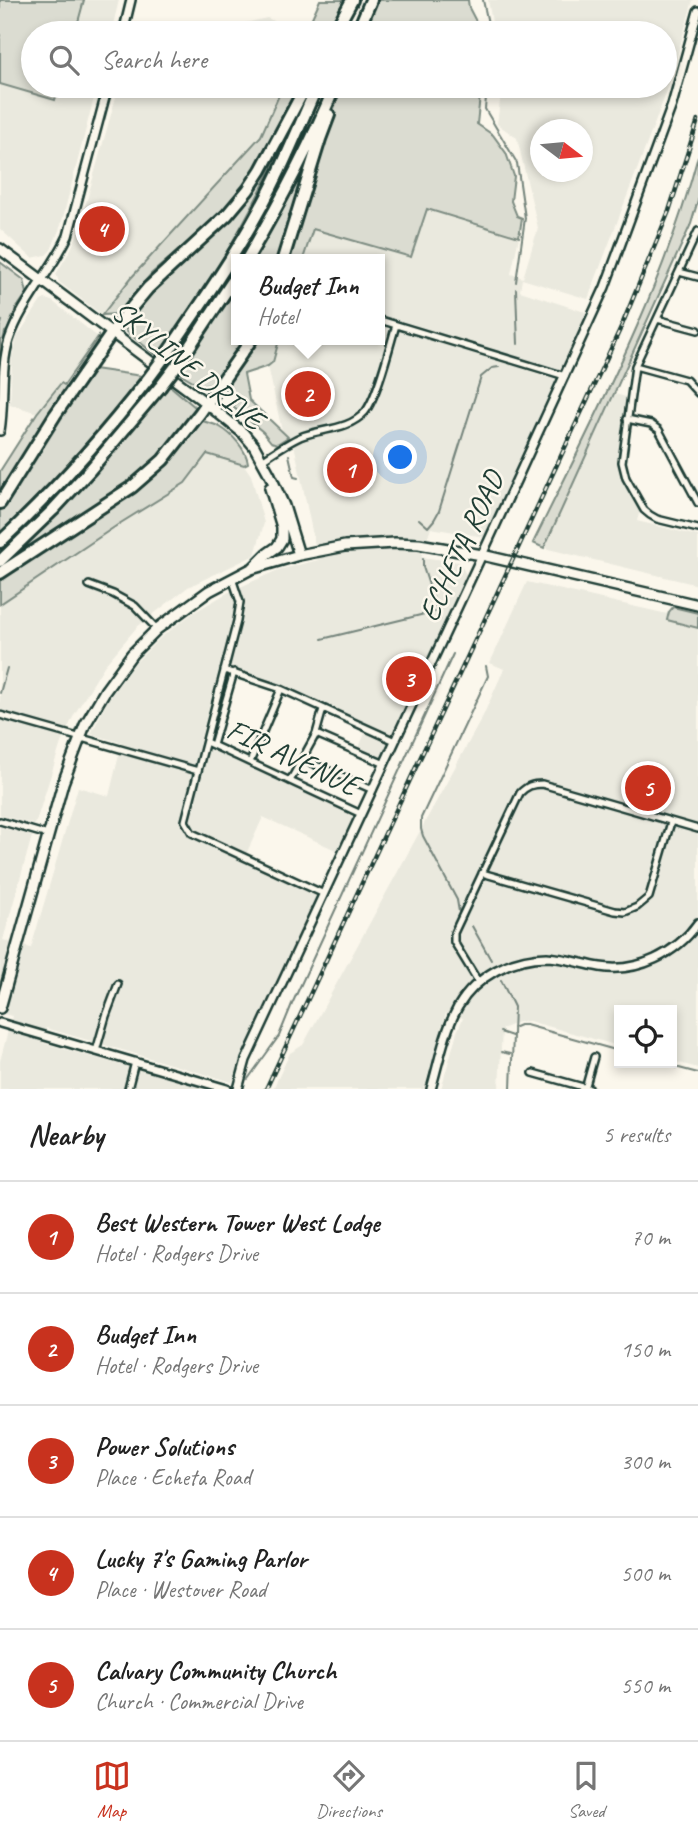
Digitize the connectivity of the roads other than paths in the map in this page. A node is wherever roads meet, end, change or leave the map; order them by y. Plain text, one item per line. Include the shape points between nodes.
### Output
1 (131, 0) edge
2 (352, 0) edge
3 (372, 0) edge
4 (698, 11) edge
5 (125, 21) edge
6 (342, 21) edge
7 (364, 21) edge
8 (677, 87) edge
9 (105, 98) edge
10 (300, 98) edge
11 (312, 98) edge
12 (332, 98) edge
13 (334, 98) edge
14 (674, 98) edge
15 (698, 232) edge
16 (0, 249) edge
17 (233, 254) edge
18 (250, 254) edge
19 (285, 254) edge
20 (231, 258) edge
21 (679, 272) junction
22 (698, 277) edge
23 (42, 281) junction
24 (231, 284) edge
25 (657, 319) junction
26 (385, 322) edge
27 (396, 326) junction
28 (698, 330) edge
29 (112, 333) junction
30 (247, 345) edge
31 (635, 366) junction
32 (565, 376) junction
33 (698, 393) edge
34 (206, 403) junction
35 (1, 414) edge
36 (628, 419) junction
37 (0, 431) edge
38 (262, 460) junction
39 (270, 475) junction
40 (0, 503) edge
41 (698, 503) edge
42 (698, 529) edge
43 (0, 541) edge
44 (299, 555) junction
45 (482, 555) junction
46 (0, 561) edge
47 (251, 569) junction
48 (0, 573) edge
49 (232, 578) junction
50 (89, 585) dead end
51 (698, 605) edge
52 (157, 629) junction
53 (224, 670) junction
54 (234, 672) junction
55 (281, 688) junction
56 (323, 709) junction
57 (0, 715) edge
58 (316, 734) junction
59 (79, 738) junction
60 (395, 741) junction
61 (206, 742) junction
62 (213, 745) junction
63 (302, 759) junction
64 (250, 762) junction
65 (385, 764) junction
66 (198, 771) junction
67 (290, 781) junction
68 (373, 790) junction
69 (361, 814) junction
70 (0, 821) edge
71 (671, 822) junction
72 (698, 829) edge
73 (48, 835) junction
74 (482, 873) junction
75 (324, 894) junction
76 (698, 923) edge
77 (479, 983) junction
78 (118, 984) dead end
79 (0, 1008) edge
80 (0, 1023) edge
81 (96, 1051) junction
82 (594, 1057) dead end
83 (135, 1062) junction
84 (533, 1073) dead end
85 (128, 1089) edge
86 (227, 1089) edge
87 (238, 1089) edge
88 (431, 1089) edge
89 (587, 1089) edge

1 - 5 street
2 - 6 highway
3 - 7 highway
4 - 8 street, ECHETA ROAD
9 - 23 street via 68,236
10 - 29 highway via 248,190 148,288
11 - 17 highway, bridge via 280,171
12 - 18 highway
13 - 19 highway
14 - 32 street, ECHETA ROAD via 605,287
15 - 21 street
16 - 23 main road, SKYLINE DRIVE
20 - 43 highway, bridge via 119,417
21 - 22 street
21 - 25 street
23 - 29 main road, SKYLINE DRIVE
23 - 35 street via 9,340
24 - 46 highway, bridge via 160,387 90,470
25 - 28 street
25 - 31 street
26 - 27 street
27 - 32 street
27 - 38 street via 364,413 343,426 299,437
29 - 34 main road, SKYLINE DRIVE
29 - 40 highway
30 - 34 highway
31 - 33 street via 686,380
31 - 36 street
32 - 45 street, ECHETA ROAD
34 - 38 main road, SKYLINE DRIVE via 243,433
34 - 48 highway via 163,460 131,487
35 - 37 street
36 - 41 street via 659,430
36 - 42 street via 622,462 644,510 657,519
38 - 39 main road, SKYLINE DRIVE
39 - 44 main road, SKYLINE DRIVE
39 - 47 main road via 282,539
44 - 45 main road via 395,543
44 - 47 main road
45 - 51 main road
45 - 60 street, ECHETA ROAD
47 - 49 main road
49 - 52 main road
49 - 53 street via 240,601
50 - 52 street via 135,606
52 - 59 main road via 117,672
53 - 54 street
53 - 61 street
54 - 55 street
54 - 62 street
55 - 56 street
55 - 64 street
56 - 58 street
56 - 60 street
57 - 59 street, FIR AVENUE
58 - 63 street
58 - 65 street
59 - 66 street, FIR AVENUE
59 - 73 main road
60 - 65 street, ECHETA ROAD
61 - 62 street, FIR AVENUE
61 - 66 street
62 - 64 street, FIR AVENUE
63 - 67 street
63 - 68 street
64 - 67 street, FIR AVENUE
65 - 68 street, ECHETA ROAD
66 - 75 street via 185,821 192,833
67 - 69 street, FIR AVENUE
68 - 69 street, ECHETA ROAD
69 - 75 street, ECHETA ROAD
70 - 73 street
71 - 72 street
71 - 74 street via 534,784 520,793
71 - 74 street via 649,897 625,912
73 - 79 main road
74 - 77 street via 454,933 454,942
75 - 87 street, ECHETA ROAD via 246,1060
76 - 77 street via 663,956 636,965 602,967 532,958 518,960
77 - 88 street via 452,1020
78 - 81 street
80 - 81 street
81 - 83 street
82 - 89 street
83 - 85 street
83 - 86 street
84 - 89 street

